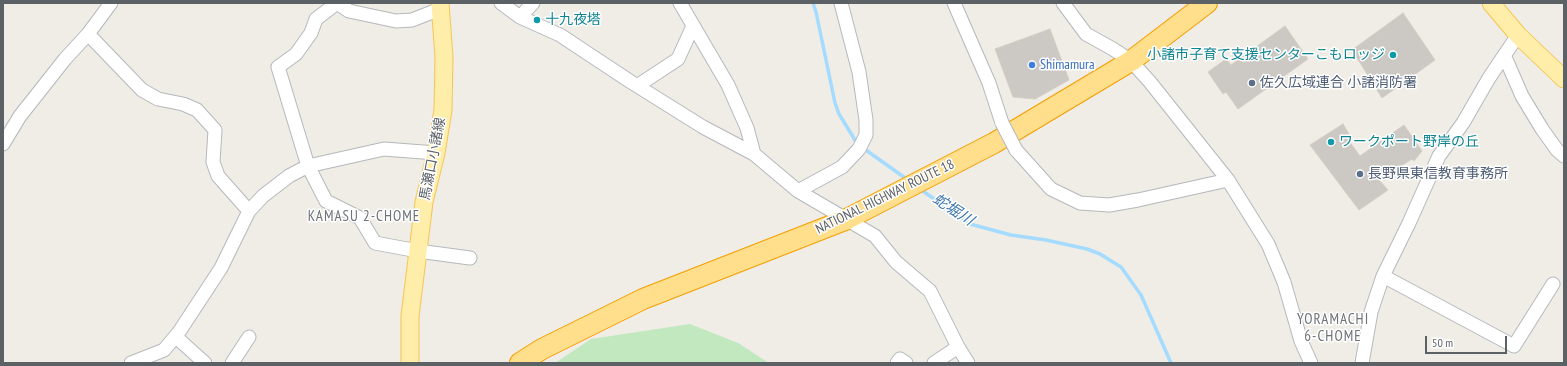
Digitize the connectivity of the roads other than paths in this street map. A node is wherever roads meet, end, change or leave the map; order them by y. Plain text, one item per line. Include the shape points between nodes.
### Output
1 (111, 3) edge
2 (337, 3) edge
3 (501, 3) edge
4 (533, 3) edge
5 (680, 3) edge
6 (841, 3) edge
7 (954, 3) edge
8 (1063, 3) edge
9 (1207, 3) edge
10 (1491, 3) edge
11 (440, 6) edge
12 (520, 17) junction
13 (693, 26) junction
14 (88, 34) junction
15 (1518, 35) junction
16 (1505, 57) junction
17 (1131, 61) junction
18 (1564, 79) edge
19 (637, 86) junction
20 (3, 144) edge
21 (436, 153) junction
22 (754, 154) junction
23 (1564, 156) edge
24 (308, 166) junction
25 (1228, 180) junction
26 (798, 191) junction
27 (249, 212) junction
28 (845, 220) junction
29 (418, 251) junction
30 (470, 258) dead end
31 (1383, 276) junction
32 (1553, 284) dead end
33 (176, 336) junction
34 (249, 337) dead end
35 (958, 347) junction
36 (131, 363) edge
37 (205, 363) edge
38 (232, 363) edge
39 (410, 363) edge
40 (520, 363) edge
41 (897, 363) edge
42 (906, 363) edge
43 (934, 363) edge
44 (968, 363) edge
45 (1311, 363) edge
46 (1362, 363) edge

1 - 14 street
2 - 11 street via 349,11 396,21 412,20
2 - 24 street via 316,19 311,34 296,54 278,67
3 - 12 street
4 - 12 street
5 - 13 street
6 - 26 street via 859,72 866,135 859,149 842,167
7 - 25 street, bridge via 989,83 1002,123 1016,150 1051,189 1080,204 1109,205
8 - 17 street via 1086,34
9 - 17 highway, NATIONAL HIGHWAY ROUTE 18
10 - 15 main road
11 - 21 main road, 馬瀬口小諸線 via 444,57 443,110
12 - 19 street via 560,35
13 - 19 street via 678,58
13 - 22 street via 728,85 748,128
14 - 20 street via 20,116
14 - 27 street via 142,90 158,99 197,110 215,130 213,162 218,176
15 - 16 street
15 - 18 main road
16 - 23 street via 1522,96 1542,129
16 - 31 street via 1439,156
17 - 25 street
17 - 28 highway, NATIONAL HIGHWAY ROUTE 18 via 994,143
19 - 22 street via 703,127
21 - 24 street via 384,149
21 - 29 main road, 馬瀬口小諸線 via 424,202
22 - 26 street
24 - 27 street via 289,176 263,196
24 - 29 street via 326,201 360,218 374,243
25 - 45 street via 1268,244 1284,282 1301,340
26 - 28 street
27 - 33 street via 221,268
28 - 35 street via 875,236 896,262 930,291
28 - 40 highway, NATIONAL HIGHWAY ROUTE 18 via 643,299 542,349
29 - 30 street
29 - 39 main road, 馬瀬口小諸線 via 410,316
31 - 32 street via 1514,346
31 - 46 street via 1371,312
33 - 36 street via 164,350
33 - 37 street
34 - 38 street
35 - 43 street
35 - 44 street
41 - 42 street via 900,359

